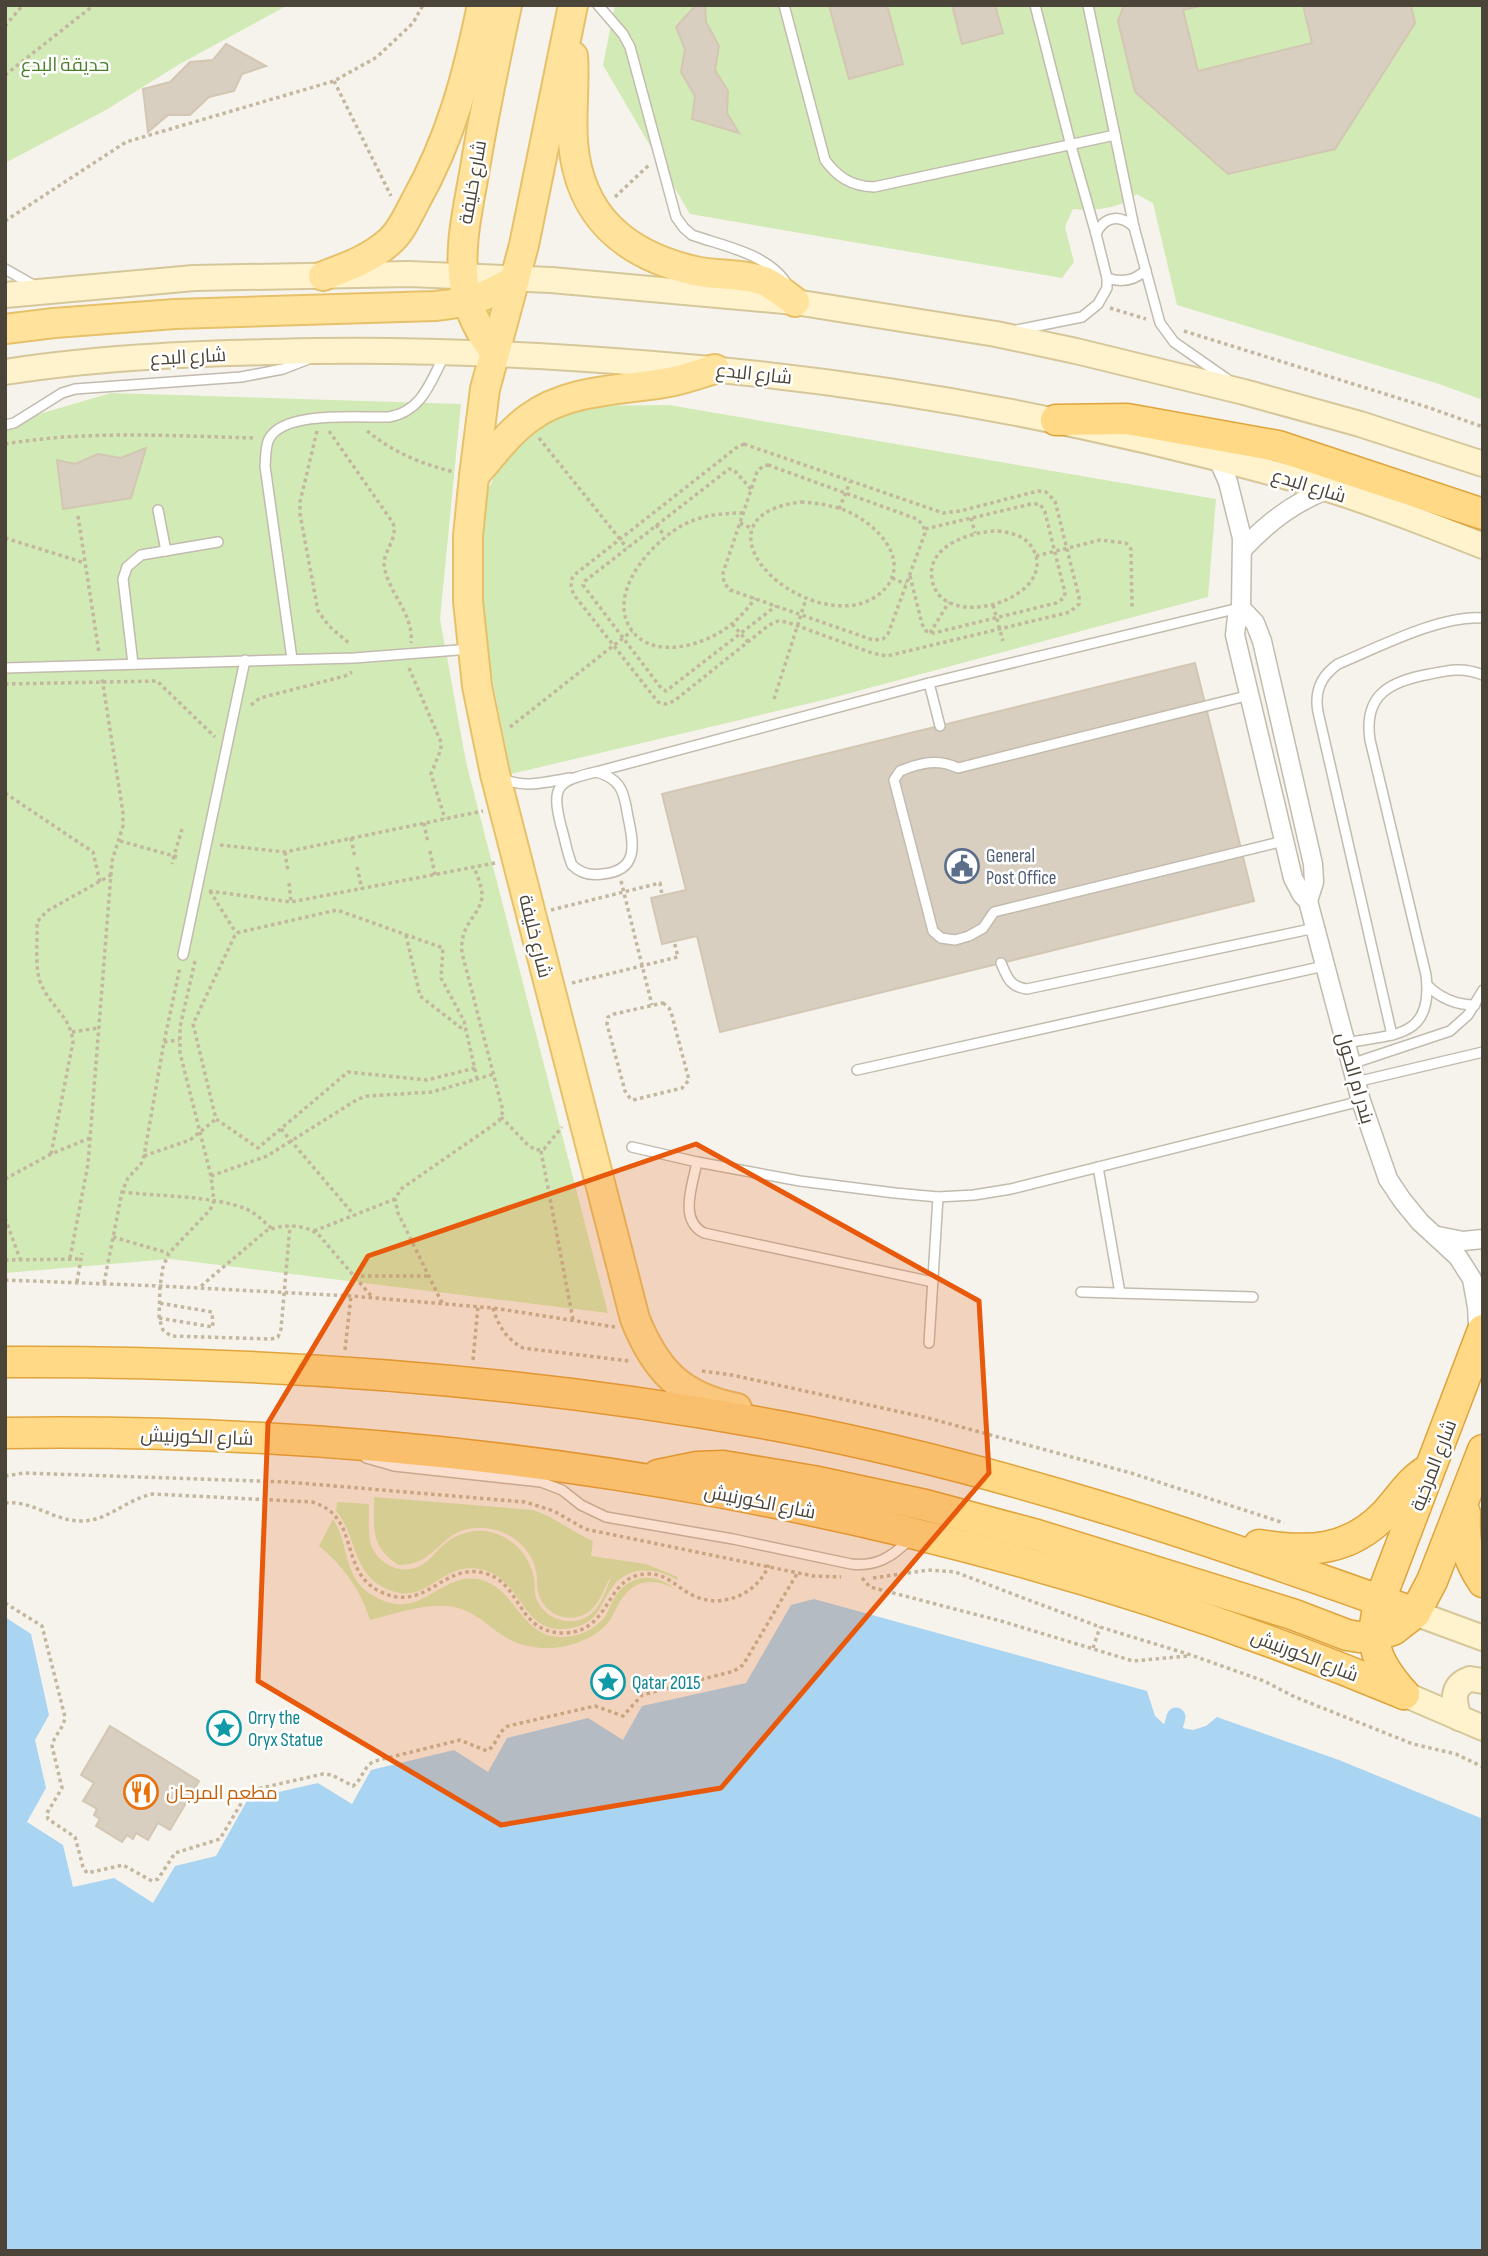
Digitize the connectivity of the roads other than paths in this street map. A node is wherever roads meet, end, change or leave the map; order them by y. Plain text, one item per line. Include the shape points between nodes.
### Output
1 (482, 5) edge
2 (507, 5) edge
3 (598, 5) edge
4 (785, 5) edge
5 (1035, 5) edge
6 (1088, 5) edge
7 (571, 15) edge
8 (1115, 135) junction
9 (1071, 146) junction
10 (1134, 227) junction
11 (1096, 234) junction
12 (5, 269) edge
13 (1146, 270) junction
14 (323, 276) junction
15 (1107, 278) junction
16 (515, 280) junction
17 (466, 289) junction
18 (42, 290) junction
19 (5, 295) edge
20 (795, 302) junction
21 (5, 329) edge
22 (996, 334) junction
23 (327, 351) junction
24 (446, 352) junction
25 (495, 353) junction
26 (715, 369) junction
27 (5, 372) edge
28 (1244, 392) junction
29 (1056, 420) junction
30 (5, 425) edge
31 (1218, 459) junction
32 (1483, 464) edge
33 (474, 476) junction
34 (1327, 490) junction
35 (158, 510) dead end
36 (1483, 514) edge
37 (218, 542) dead end
38 (1483, 547) edge
39 (1243, 549) junction
40 (166, 551) junction
41 (1241, 608) junction
42 (1483, 618) edge
43 (472, 649) junction
44 (292, 659) junction
45 (245, 660) junction
46 (133, 664) junction
47 (5, 668) edge
48 (1483, 675) edge
49 (929, 683) junction
50 (1250, 695) junction
51 (940, 726) dead end
52 (596, 772) junction
53 (495, 774) junction
54 (575, 777) junction
55 (1284, 841) junction
56 (1308, 901) junction
57 (1315, 928) junction
58 (183, 954) road end
59 (1001, 963) dead end
60 (1324, 966) junction
61 (1427, 985) junction
62 (1483, 990) edge
63 (1475, 1005) junction
64 (1392, 1035) junction
65 (1345, 1043) junction
66 (1483, 1052) edge
67 (1351, 1065) junction
68 (857, 1070) dead end
69 (1356, 1082) junction
70 (1361, 1101) junction
71 (632, 1147) dead end
72 (697, 1162) junction
73 (1098, 1167) junction
74 (938, 1197) junction
75 (1437, 1236) junction
76 (1483, 1239) edge
77 (933, 1282) junction
78 (1081, 1292) dead end
79 (1120, 1293) junction
80 (1253, 1297) dead end
81 (1481, 1336) edge
82 (929, 1343) dead end
83 (5, 1362) edge
84 (787, 1428) junction
85 (7, 1435) edge
86 (333, 1443) junction
87 (1483, 1450) edge
88 (1432, 1467) junction
89 (644, 1479) junction
90 (1464, 1498) junction
91 (915, 1535) junction
92 (1213, 1541) junction
93 (1483, 1582) edge
94 (1380, 1600) junction
95 (1415, 1613) junction
96 (1373, 1636) junction
97 (1483, 1638) edge
98 (1483, 1681) edge
99 (1404, 1694) junction
100 (1459, 1718) junction
101 (1483, 1728) edge

1 - 14 main road via 458,108 407,217 392,240 376,253
2 - 17 main road, شارع خليفة via 462,242
3 - 20 lane via 630,47 676,217 692,235 765,261 788,285
4 - 9 lane via 825,160 840,178 874,187
5 - 9 lane
6 - 8 lane
7 - 16 main road, شارع خليفة
7 - 20 main road via 576,167 597,214 619,237 648,256 696,271 761,280
8 - 9 lane
8 - 10 lane
9 - 11 lane
10 - 11 lane via 1127,220 1108,219
10 - 13 lane
11 - 15 lane
12 - 18 lane
13 - 15 lane via 1128,281
13 - 28 lane via 1166,334
14 - 17 main road via 410,274
14 - 18 main road via 194,278
15 - 22 lane via 1098,304 1082,317
16 - 17 main road via 485,297
16 - 20 main road
16 - 25 main road, شارع خليفة
17 - 21 main road via 408,308 175,314
17 - 25 main road, شارع خليفة via 475,323
18 - 19 main road
20 - 22 main road
22 - 28 main road
23 - 24 main road, شارع البدع
23 - 27 main road, شارع البدع via 165,356
23 - 30 lane via 283,369 241,377 75,389
24 - 25 main road, شارع البدع
24 - 44 lane via 420,400 401,415 286,424 269,439 265,466
25 - 26 main road, شارع البدع
25 - 33 main road, شارع خليفة via 485,389
26 - 29 main road, شارع البدع via 843,384
26 - 33 main road via 675,381 572,397 553,405 530,417
28 - 32 main road
29 - 31 main road, شارع البدع
29 - 36 highway via 1126,419 1279,446
31 - 34 main road, شارع البدع
31 - 39 street, بندر ام الحول via 1235,505
33 - 43 main road, شارع خليفة via 468,536
34 - 38 main road, شارع البدع
34 - 39 street via 1271,521
35 - 40 lane
37 - 40 lane
39 - 41 street, بندر ام الحول
40 - 46 lane via 135,558 124,573
41 - 49 lane
41 - 50 street, بندر ام الحول via 1236,635
41 - 56 street, بندر ام الحول via 1259,631 1265,654 1313,864
42 - 64 lane via 1437,624 1338,664 1325,674 1317,691
43 - 44 lane
43 - 53 main road, شارع خليفة
44 - 45 lane
45 - 46 lane
45 - 58 lane
46 - 47 lane
48 - 61 lane via 1461,669 1405,678 1382,692 1369,719
49 - 51 lane
49 - 52 lane
50 - 55 street, بندر ام الحول
50 - 55 lane via 958,768 934,761 914,765 900,771 894,780 933,931 941,938 969,936 983,928 994,912
52 - 54 lane
52 - 54 lane via 612,778 621,790 634,843 623,867 605,874 585,873 570,860 556,797 562,785
53 - 54 lane via 526,785
53 - 84 main road, شارع خليفة via 629,1302 642,1336 659,1365 683,1388 712,1403 759,1413
55 - 56 street, بندر ام الحول via 1293,878
56 - 57 street, بندر ام الحول
57 - 59 lane via 1027,989 1009,981
57 - 60 street, بندر ام الحول
60 - 65 street, بندر ام الحول
60 - 68 lane
61 - 63 lane via 1454,1003
61 - 64 lane via 1420,1019 1412,1028
62 - 63 lane
63 - 67 lane via 1450,1031
64 - 65 lane
65 - 67 street, بندر ام الحول
66 - 69 lane
67 - 69 street, بندر ام الحول
69 - 70 street, بندر ام الحول
70 - 73 lane
70 - 75 street, بندر ام الحول via 1388,1178 1420,1222
71 - 72 lane
72 - 74 lane
72 - 77 lane via 689,1217 704,1233
73 - 74 lane via 1011,1189
73 - 79 lane
74 - 77 lane
75 - 76 street
75 - 81 street, بندر ام الحول via 1472,1279
77 - 82 lane
78 - 79 lane
79 - 80 lane
81 - 88 highway, شارع المرخية
83 - 84 highway via 173,1365 471,1383 579,1394
84 - 92 highway via 1034,1487
85 - 86 highway, شارع الكورنيش via 193,1435
86 - 89 highway, شارع الكورنيش via 502,1458
86 - 91 lane via 394,1466 541,1482 606,1517 852,1564 885,1560
87 - 90 highway
88 - 92 highway via 1366,1531 1331,1546 1298,1550
88 - 94 highway, شارع المرخية
89 - 91 highway, شارع الكورنيش
89 - 96 highway via 723,1466 825,1483 1037,1535 1347,1635
90 - 93 highway via 1465,1546
90 - 95 highway
91 - 99 highway, شارع الكورنيش via 1181,1611
92 - 94 highway
94 - 95 highway
94 - 96 highway, شارع المرخية
95 - 96 highway via 1393,1630
95 - 97 main road
96 - 99 highway via 1380,1664
98 - 100 main road via 1469,1679 1454,1691
99 - 100 main road, شارع الكورنيش
100 - 101 main road, شارع الكورنيش

